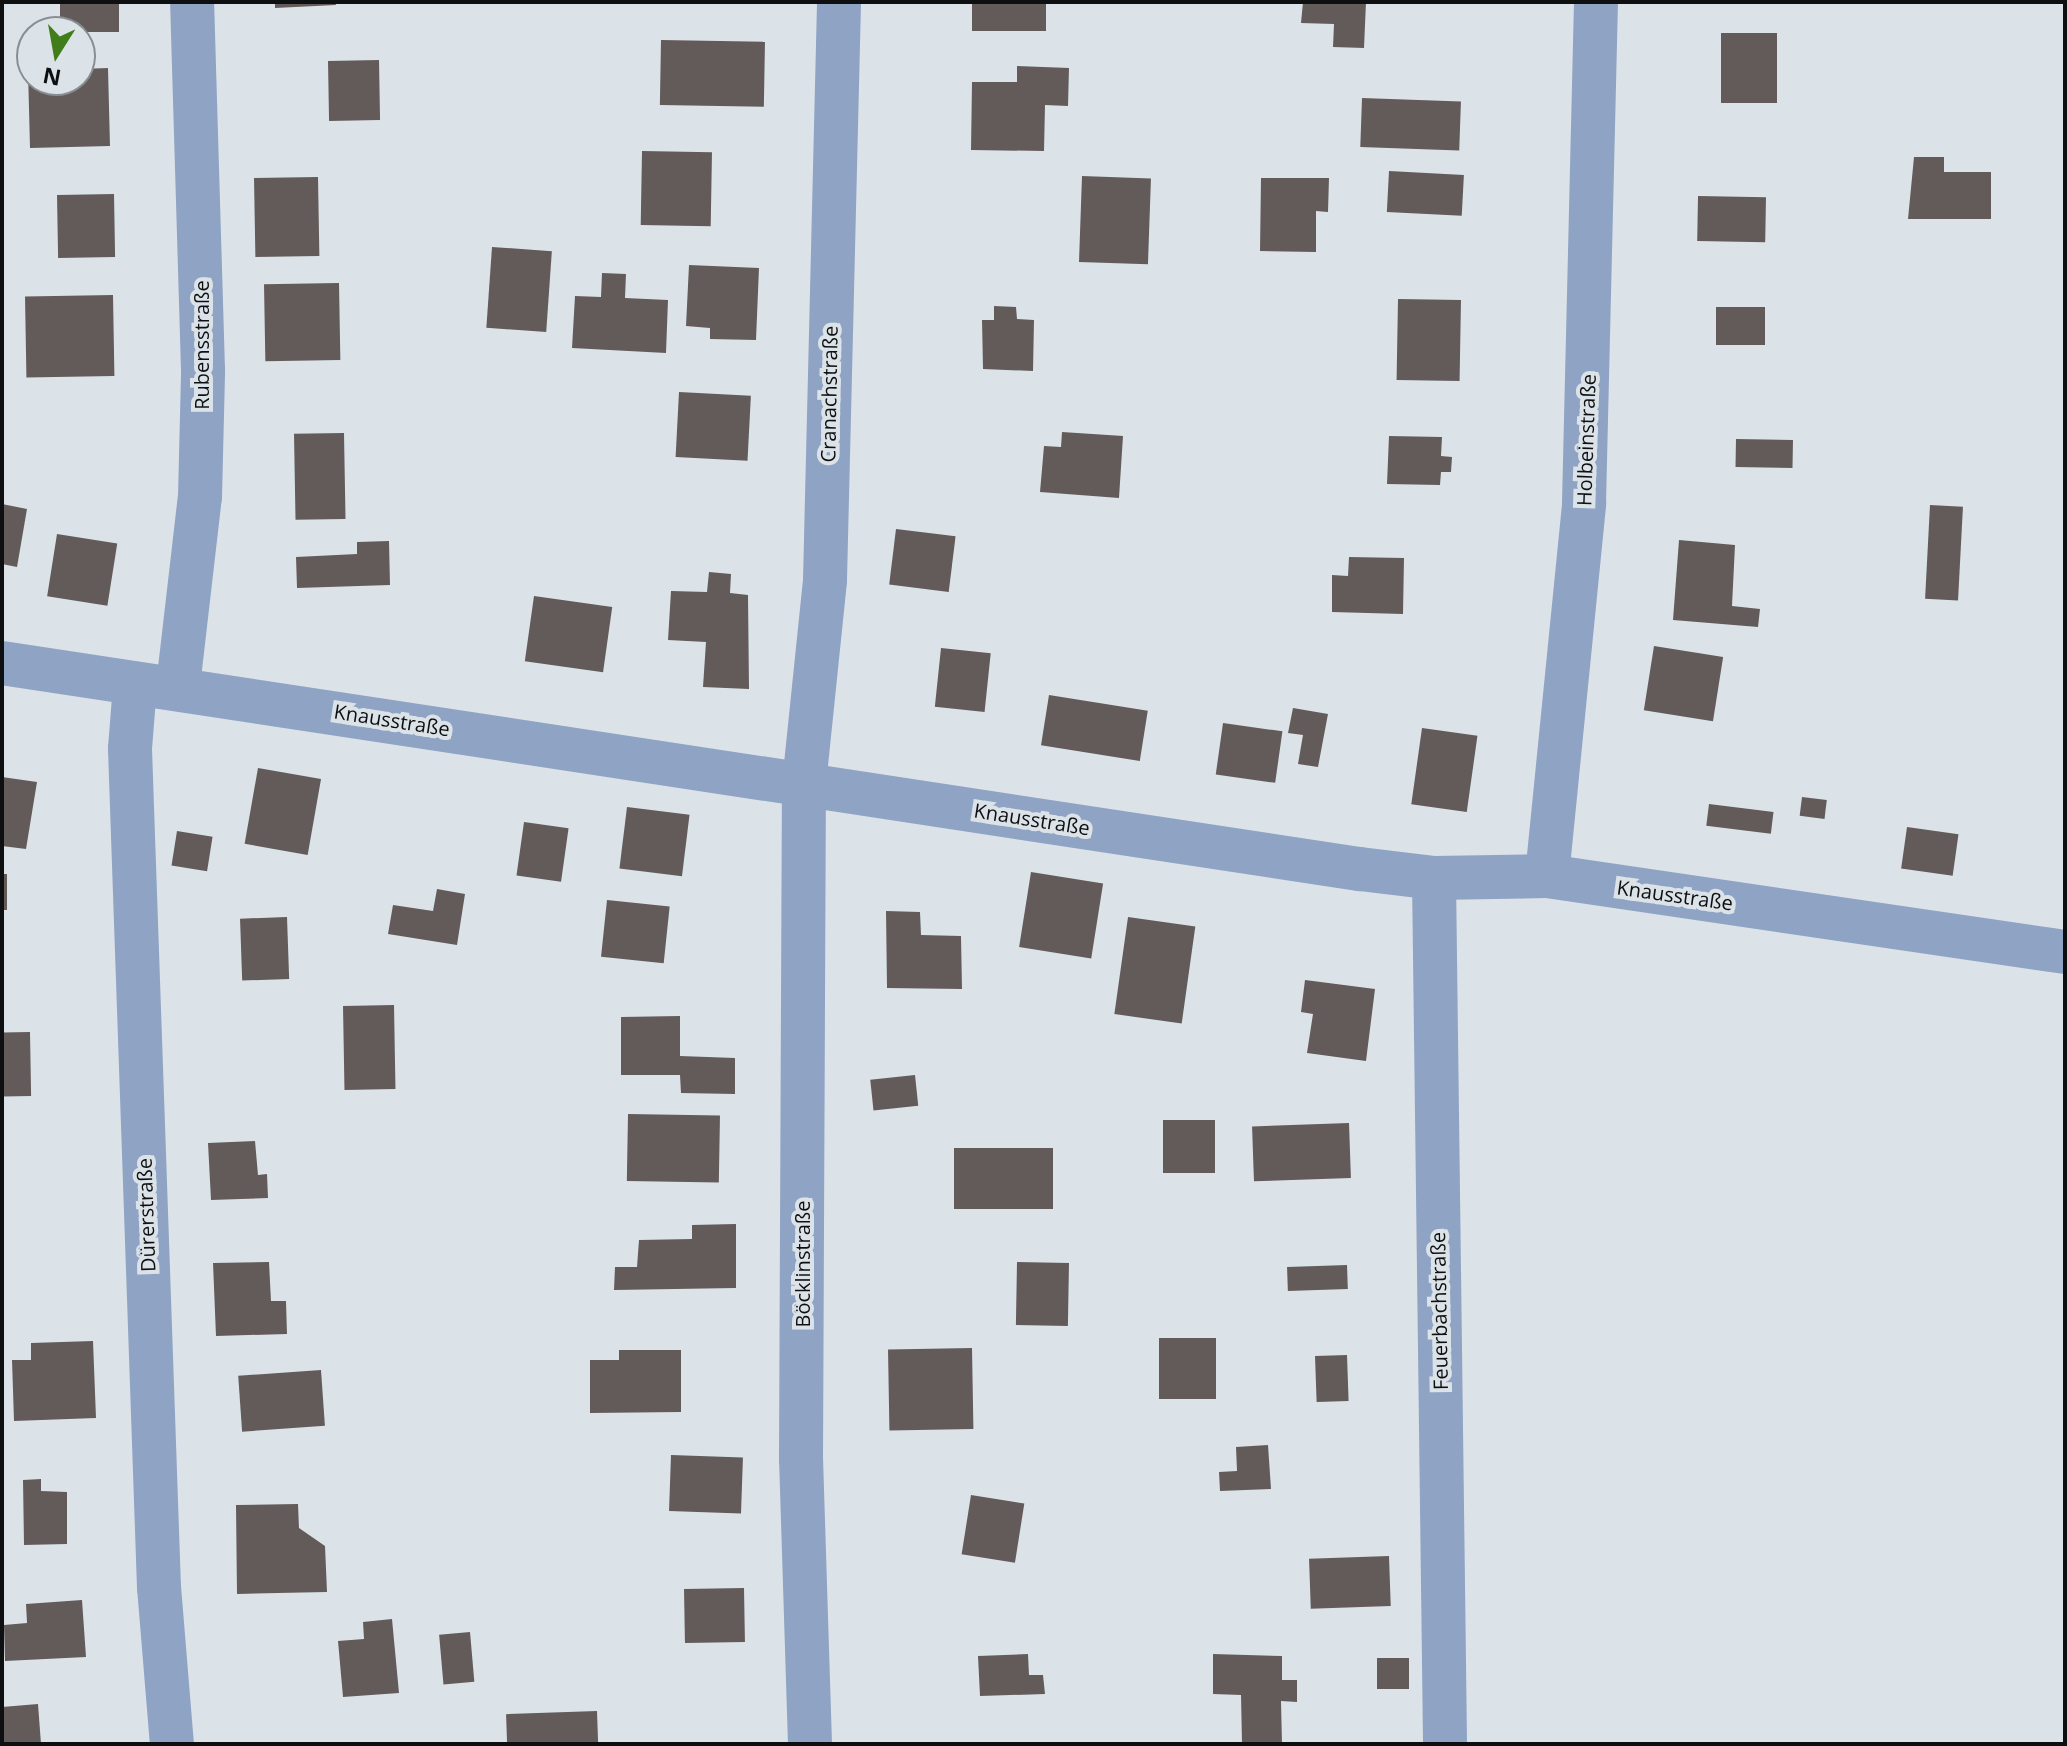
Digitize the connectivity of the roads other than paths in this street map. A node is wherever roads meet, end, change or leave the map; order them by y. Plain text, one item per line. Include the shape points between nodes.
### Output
1 (192, 2) edge
2 (839, 2) edge
3 (1596, 2) edge
4 (2, 663) edge
5 (135, 685) junction
6 (178, 686) junction
7 (804, 784) junction
8 (1547, 876) junction
9 (1434, 878) junction
10 (2065, 952) edge
11 (172, 1744) edge
12 (810, 1744) edge
13 (1445, 1744) edge

1 - 6 street, Rubensstraße via 203,370 200,497
2 - 7 street, Cranachstraße via 825,580
3 - 8 street, Holbeinstraße via 1584,503
4 - 5 street, Knausstraße
5 - 6 street, Knausstraße
5 - 11 street, Dürerstraße via 130,749 158,1556
6 - 7 street, Knausstraße
7 - 9 street, Knausstraße
7 - 12 street, Böcklinstraße via 801,1459
8 - 9 street, Knausstraße
8 - 10 street, Knausstraße
9 - 13 street, Feuerbachstraße

